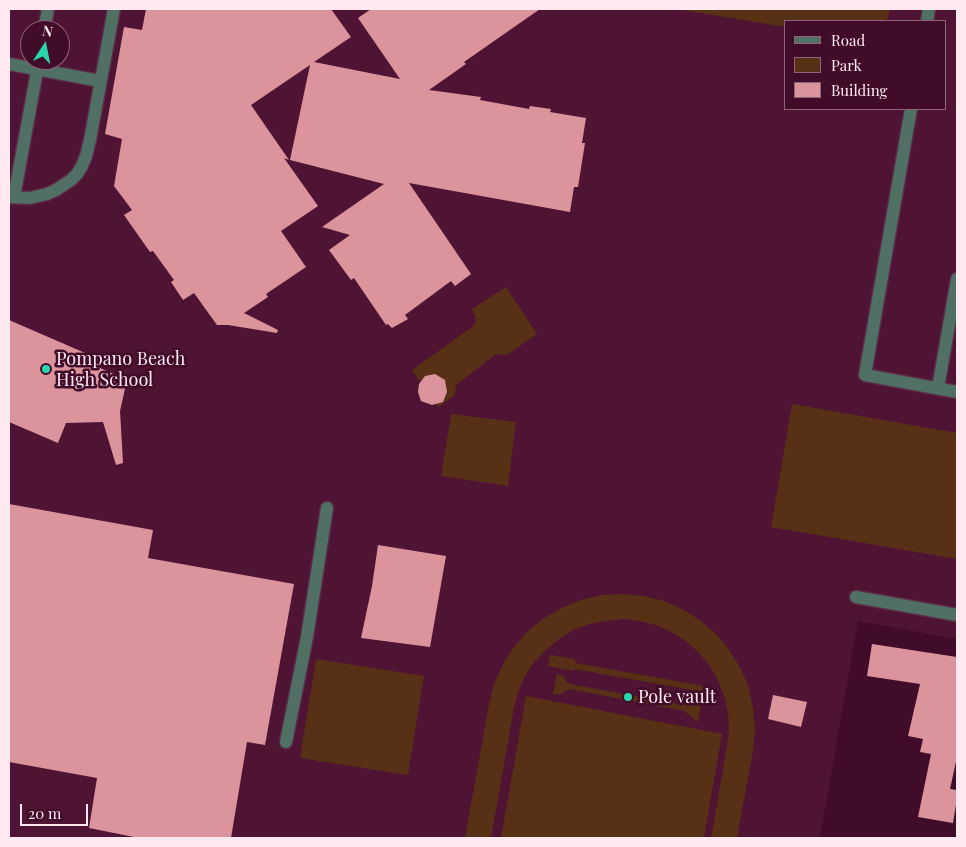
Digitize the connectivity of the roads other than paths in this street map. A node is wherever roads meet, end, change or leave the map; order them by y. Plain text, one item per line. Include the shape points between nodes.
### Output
1 (114, 9) edge
2 (37, 70) edge
3 (57, 70) edge
4 (100, 81) junction
5 (912, 110) edge
6 (12, 197) edge
7 (957, 279) edge
8 (938, 388) junction
9 (957, 392) edge
10 (327, 508) dead end
11 (856, 597) dead end
12 (957, 615) edge
13 (286, 742) dead end

1 - 4 street
2 - 6 street
3 - 4 street
4 - 6 street via 90,140 77,174 47,194 30,198
5 - 8 street via 865,375
7 - 8 street
8 - 9 street
10 - 13 street via 307,637
11 - 12 street

